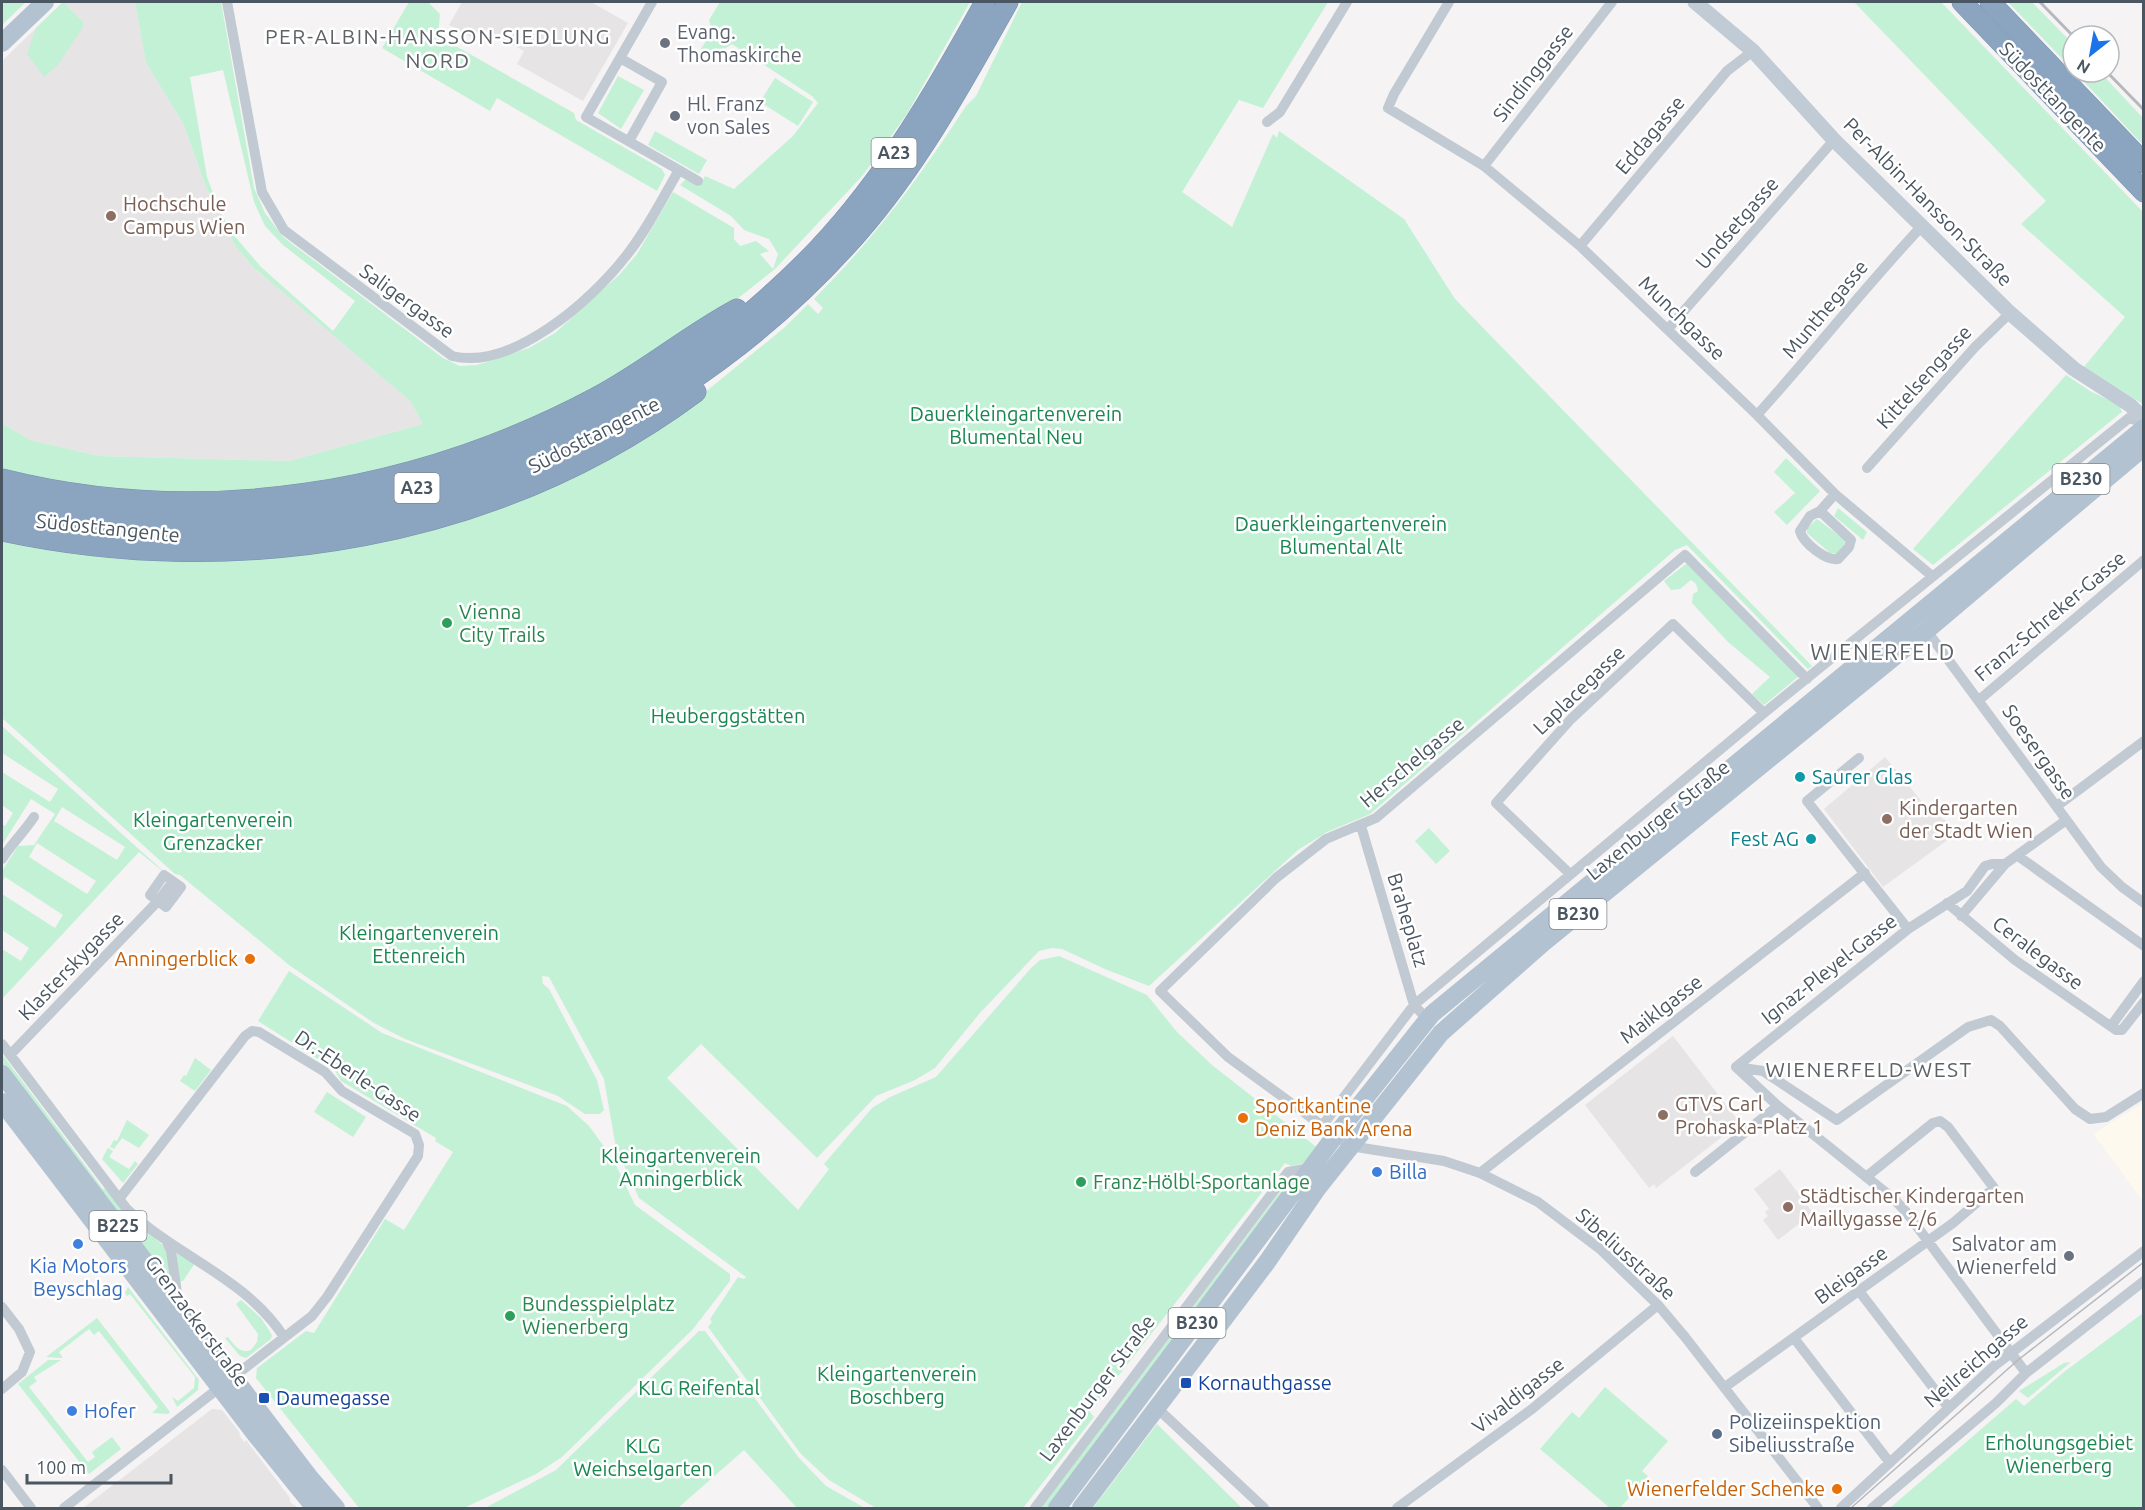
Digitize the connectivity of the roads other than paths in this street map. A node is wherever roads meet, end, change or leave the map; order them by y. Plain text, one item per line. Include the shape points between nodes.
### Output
1 (45, 2) edge
2 (227, 2) edge
3 (652, 2) edge
4 (986, 2) edge
5 (1008, 2) edge
6 (1347, 2) edge
7 (1449, 2) edge
8 (1612, 2) edge
9 (1695, 2) edge
10 (1962, 2) edge
11 (1990, 2) edge
12 (2, 44) edge
13 (1752, 51) junction
14 (620, 58) junction
15 (1267, 122) dead end
16 (1834, 140) junction
17 (628, 141) junction
18 (2144, 163) edge
19 (1484, 166) junction
20 (679, 170) junction
21 (698, 181) dead end
22 (2144, 192) edge
23 (1921, 227) junction
24 (1580, 246) junction
25 (780, 287) junction
26 (2010, 313) junction
27 (771, 320) junction
28 (1668, 329) junction
29 (1757, 415) junction
30 (2144, 421) edge
31 (2144, 428) edge
32 (2144, 447) edge
33 (1867, 468) dead end
34 (2, 479) edge
35 (1835, 494) junction
36 (2, 496) edge
37 (1820, 511) junction
38 (2, 515) edge
39 (2, 531) edge
40 (2144, 560) edge
41 (1932, 576) junction
42 (1914, 615) junction
43 (1926, 631) junction
44 (1807, 679) junction
45 (1979, 699) junction
46 (1764, 713) junction
47 (2144, 741) edge
48 (1859, 758) dead end
49 (2057, 806) junction
50 (34, 816) dead end
51 (2065, 821) junction
52 (1361, 826) junction
53 (2019, 856) junction
54 (2, 859) edge
55 (2005, 864) junction
56 (1865, 873) junction
57 (1570, 874) junction
58 (171, 884) dead end
59 (1947, 903) junction
60 (2144, 903) edge
61 (1961, 916) junction
62 (1908, 929) junction
63 (2144, 946) edge
64 (2144, 981) edge
65 (2144, 1002) edge
66 (1414, 1005) junction
67 (1427, 1019) junction
68 (2110, 1026) junction
69 (2, 1044) edge
70 (10, 1055) junction
71 (1736, 1067) junction
72 (2, 1074) edge
73 (2144, 1094) edge
74 (2, 1102) edge
75 (1778, 1106) junction
76 (1336, 1136) junction
77 (1313, 1167) junction
78 (1695, 1172) dead end
79 (1480, 1173) junction
80 (1866, 1177) junction
81 (119, 1200) junction
82 (1929, 1240) junction
83 (166, 1241) junction
84 (2144, 1251) edge
85 (2144, 1281) edge
86 (1859, 1291) junction
87 (178, 1303) junction
88 (1658, 1305) junction
89 (2, 1306) edge
90 (284, 1337) junction
91 (1794, 1338) junction
92 (2012, 1351) junction
93 (2026, 1373) junction
94 (227, 1383) junction
95 (1725, 1387) junction
96 (2, 1389) edge
97 (1948, 1407) junction
98 (1157, 1408) junction
99 (1890, 1463) junction
100 (2, 1470) edge
101 (31, 1509) edge
102 (64, 1509) edge
103 (315, 1509) edge
104 (336, 1509) edge
105 (1035, 1509) edge
106 (1057, 1509) edge
107 (1081, 1509) edge
108 (1264, 1509) edge
109 (1397, 1509) edge
110 (1818, 1509) edge
111 (1841, 1509) edge
112 (1872, 1509) edge

1 - 12 main road
2 - 20 street, Saligergasse via 262,192 271,211 284,230 307,249 452,356 474,359 495,354 552,326 573,310 627,255
3 - 14 street
4 - 25 highway, Südosttangente / A23 via 932,96 886,165 843,220
5 - 27 highway, Südosttangente / A23 via 950,105 901,178 839,253
6 - 15 street via 1280,112
7 - 19 street, Munchgasse via 1388,108
8 - 19 street, Sindinggasse
9 - 13 street, Per-Albin-Hansson-Straße
10 - 22 highway, Südosttangente
11 - 18 highway, Südosttangente
13 - 16 street, Per-Albin-Hansson-Straße
13 - 24 street, Eddagasse via 1727,71
14 - 17 street via 662,82
14 - 17 street via 586,117
16 - 23 street, Per-Albin-Hansson-Straße
16 - 28 street, Undsetgasse
17 - 20 street
19 - 24 street, Munchgasse
20 - 21 street
23 - 26 street, Per-Albin-Hansson-Straße
23 - 29 street, Munthegasse
24 - 28 street, Munchgasse
25 - 34 highway via 567,413 472,454 383,480 289,496 194,502 102,497
25 - 36 highway, Südosttangente / A23 via 697,355 627,401 510,458 426,486 307,510 194,518 88,512
26 - 30 street, Per-Albin-Hansson-Straße via 2074,369 2130,405
26 - 33 street, Kittelsengasse via 1975,346
27 - 38 highway, Südosttangente / A23 via 676,391 589,441 485,486 396,512 272,532 194,536 86,529
27 - 39 highway via 718,376 627,440 543,483 449,515 351,539 214,552 94,547
28 - 29 street, Munchgasse
29 - 35 street, Munchgasse
30 - 41 street, Laxenburger Straße via 2129,418
31 - 42 main road, Laxenburger Straße / B230
32 - 43 main road, Laxenburger Straße / B230
35 - 37 street
35 - 41 street, Munchgasse
37 - 37 street via 1802,525 1800,534 1828,558 1838,559 1849,547 1849,537
40 - 45 street, Franz-Schreker-Gasse
41 - 44 street, Laxenburger Straße
42 - 43 street, Soesergasse
42 - 67 main road, Laxenburger Straße / B230
43 - 45 street, Soesergasse
43 - 76 main road, Laxenburger Straße / B230 via 1543,943 1441,1033
44 - 46 street, Laxenburger Straße
44 - 52 street, Herschelgasse via 1685,555 1376,818
45 - 49 street, Soesergasse
46 - 57 street, Laxenburger Straße
46 - 57 street, Laplacegasse via 1673,624 1571,719 1497,803
47 - 49 street
48 - 56 street via 1807,801
49 - 51 street, Soesergasse
50 - 54 street
51 - 53 street
51 - 60 street, Soesergasse via 2101,867
52 - 66 street, Braheplatz
52 - 76 street, Herschelgasse via 1326,839 1276,878 1160,991 1228,1058
53 - 55 street
53 - 63 street
55 - 59 street, Ignaz-Pleyel-Gasse via 1985,866 1966,891
55 - 61 street
56 - 62 street
56 - 79 street, Maiklgasse
57 - 66 street, Laxenburger Straße
58 - 70 street, Klasterskygasse
59 - 61 street, Ceralegasse
59 - 62 street, Ignaz-Pleyel-Gasse
61 - 68 street, Ceralegasse via 2015,960
62 - 71 street, Ignaz-Pleyel-Gasse
64 - 68 street
65 - 68 street via 2122,1030
66 - 67 street, Braheplatz
66 - 76 street, Laxenburger Straße
67 - 76 main road, Laxenburger Straße / B230
69 - 70 street, Grenzackerstraße
70 - 81 street, Grenzackerstraße
71 - 73 street via 1763,1071 1837,1120 1968,1026 1991,1020 2075,1109 2090,1119 2106,1117
71 - 75 street
72 - 87 main road, Grenzackerstraße / B225
74 - 94 main road, Grenzackerstraße / B225
75 - 78 street
75 - 80 street
76 - 77 main road, Laxenburger Straße / B230
76 - 79 street, Sibeliusstraße
76 - 98 main road, Laxenburger Straße / B230
77 - 105 street, Laxenburger Straße via 1288,1172
77 - 106 main road, Laxenburger Straße / B230
79 - 88 street, Sibeliusstraße via 1538,1202 1600,1249
80 - 82 street via 1895,1200
80 - 82 street, Bleigasse via 1933,1123 1940,1121 1948,1127 1994,1188
81 - 83 street, Grenzackerstraße
81 - 90 street, Dr.-Eberle-Gasse via 252,1031 325,1072 342,1090 415,1134 420,1145 418,1156 312,1316
82 - 86 street, Bleigasse
82 - 92 street
83 - 87 street via 171,1251
83 - 90 street, Grenzackerstraße via 249,1296
84 - 92 street, Neilreichgasse
85 - 93 street
86 - 91 street, Bleigasse
86 - 97 street
87 - 94 main road, Grenzackerstraße / B225
88 - 95 street, Sibeliusstraße
88 - 109 street, Vivaldigasse via 1532,1409
89 - 96 street via 30,1352 22,1372
90 - 94 street, Grenzackerstraße
91 - 95 street, Bleigasse
91 - 99 street
92 - 93 street
92 - 97 street, Neilreichgasse
93 - 112 street
94 - 102 street
94 - 103 main road, Grenzackerstraße / B225
94 - 104 main road, Grenzackerstraße / B225
95 - 110 street, Sibeliusstraße
97 - 99 street, Neilreichgasse
98 - 107 main road, Laxenburger Straße / B230
98 - 108 street
99 - 111 street, Neilreichgasse
100 - 101 street

